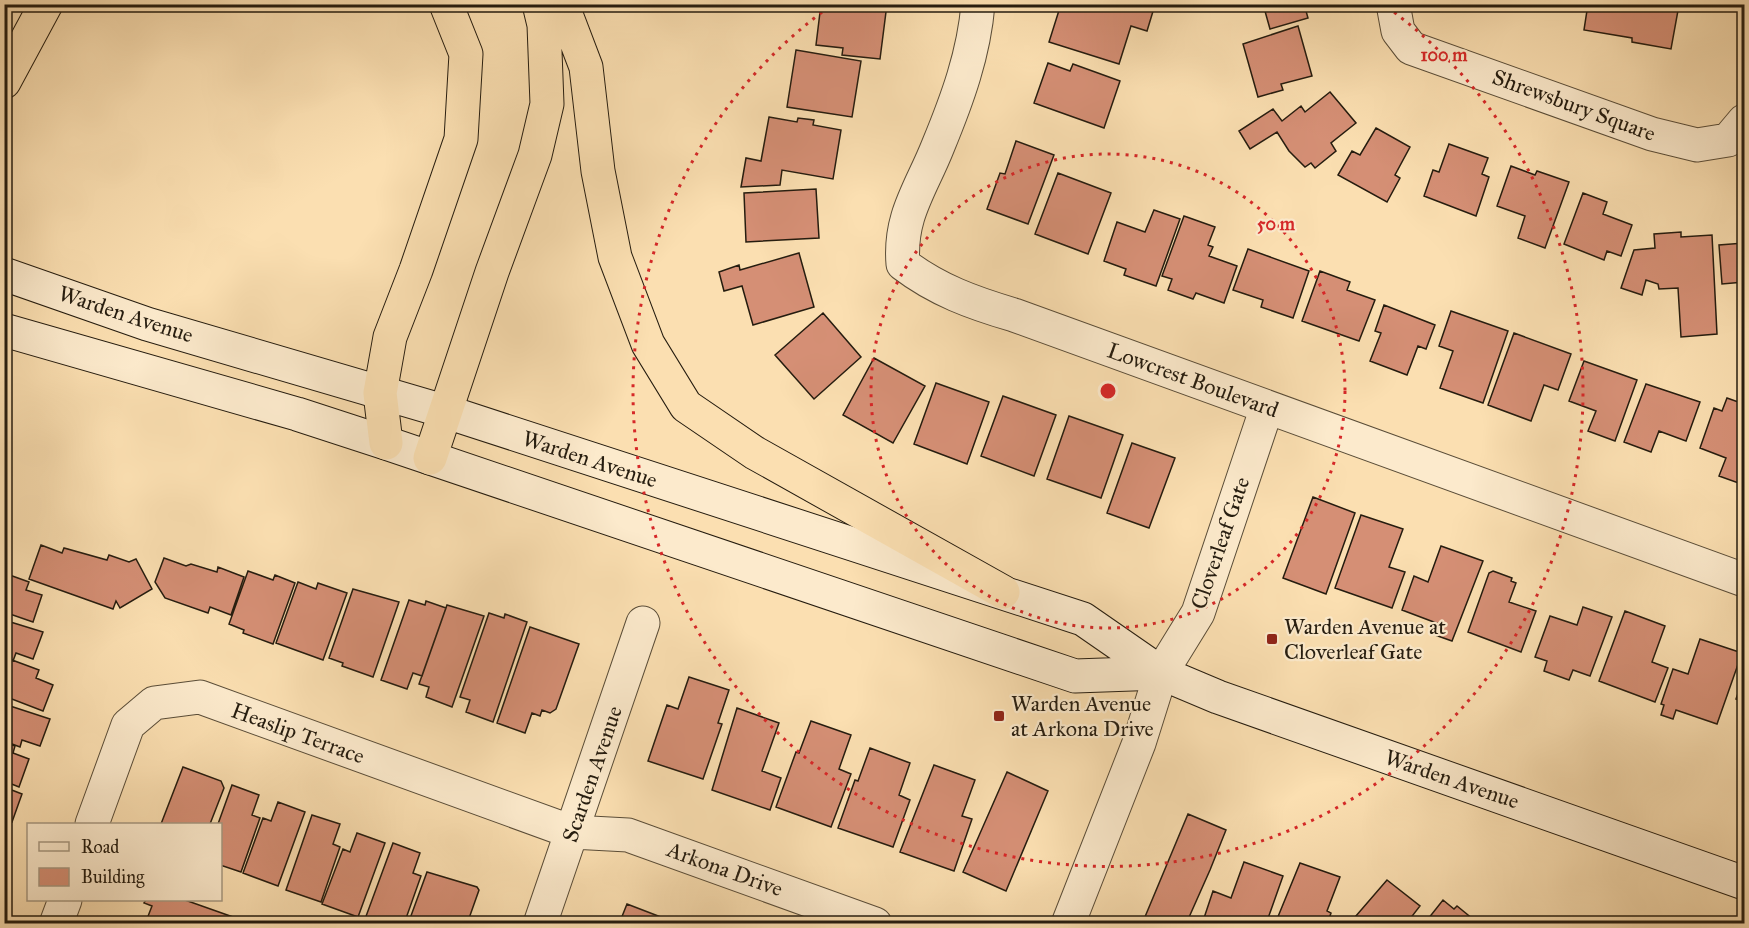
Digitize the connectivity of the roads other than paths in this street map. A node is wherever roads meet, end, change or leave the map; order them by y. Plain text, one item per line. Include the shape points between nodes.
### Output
1 (46, 4) edge
2 (447, 4) edge
3 (539, 4) edge
4 (562, 4) edge
5 (978, 4) edge
6 (1393, 4) edge
7 (4, 82) edge
8 (1744, 122) edge
9 (9, 276) edge
10 (4, 330) edge
11 (381, 393) junction
12 (1267, 407) junction
13 (447, 412) junction
14 (387, 442) junction
15 (430, 458) junction
16 (1744, 580) edge
17 (1004, 592) junction
18 (643, 624) dead end
19 (1161, 674) junction
20 (93, 823) edge
21 (572, 832) junction
22 (1744, 884) edge
23 (65, 901) edge
24 (56, 924) edge
25 (540, 924) edge
26 (875, 924) edge
27 (1068, 924) edge

1 - 7 highway
2 - 11 highway via 466,54 461,139 390,337
3 - 13 highway via 544,25 547,104 535,155
4 - 17 highway via 586,67 598,171 615,257 648,344 686,406 755,453
5 - 12 street, Lowcrest Boulevard via 968,66 901,239 903,264 965,300
6 - 8 street, Shrewsbury Square via 1398,31 1411,48 1652,134 1697,145 1728,140
9 - 11 street, Warden Avenue via 147,324
10 - 14 street, Warden Avenue
11 - 13 street, Warden Avenue
11 - 14 highway
12 - 16 street, Lowcrest Boulevard
12 - 19 street, Cloverleaf Gate via 1198,614
13 - 15 highway
13 - 17 street, Warden Avenue
14 - 15 street, Warden Avenue
15 - 19 street, Warden Avenue via 1075,676
17 - 19 street, Warden Avenue via 1083,619
18 - 21 street, Scarden Avenue
19 - 22 street, Warden Avenue
19 - 27 street via 1139,743
20 - 21 street, Heaslip Terrace via 128,725 154,703 200,697
21 - 25 street, Scarden Avenue
21 - 26 street, Arkona Drive via 628,835
23 - 24 street

